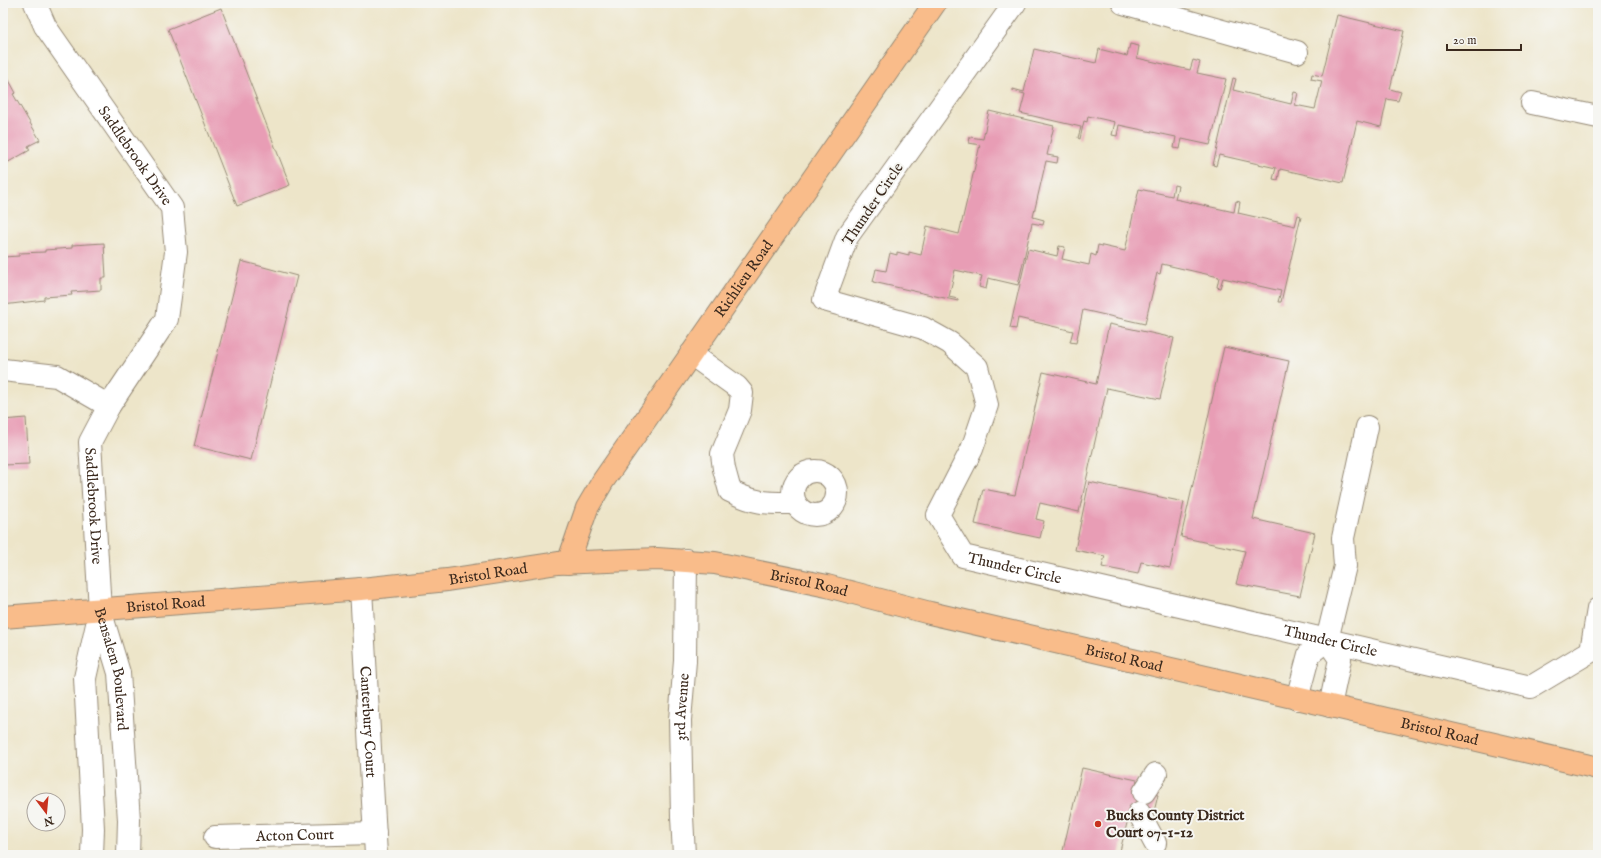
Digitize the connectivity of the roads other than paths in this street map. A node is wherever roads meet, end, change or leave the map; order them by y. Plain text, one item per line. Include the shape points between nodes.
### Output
1 (35, 3) edge
2 (935, 3) edge
3 (1015, 3) edge
4 (1123, 3) edge
5 (1297, 52) dead end
6 (1532, 103) dead end
7 (1598, 117) edge
8 (691, 354) junction
9 (3, 370) edge
10 (109, 406) junction
11 (1367, 427) dead end
12 (795, 504) dead end
13 (686, 560) junction
14 (568, 563) junction
15 (361, 589) junction
16 (1598, 609) edge
17 (100, 610) junction
18 (3, 617) edge
19 (1327, 640) junction
20 (1297, 699) junction
21 (1330, 706) junction
22 (1598, 768) edge
23 (1156, 774) dead end
24 (1144, 792) dead end
25 (1139, 813) dead end
26 (375, 833) junction
27 (215, 837) dead end
28 (1155, 843) dead end
29 (92, 855) edge
30 (128, 855) edge
31 (376, 855) edge
32 (684, 855) edge

1 - 10 street, Saddlebrook Drive via 45,26 172,208 176,252 167,319
2 - 8 main road, Richlieu Road
3 - 19 street, Thunder Circle via 847,237 824,300 922,328 950,343 977,367 987,405 972,449 938,515 963,556
4 - 5 street
6 - 7 street
8 - 12 street via 742,393 740,410 722,454 730,490 763,503
8 - 14 main road, Richlieu Road via 587,508
9 - 10 street via 57,376
10 - 17 street, Saddlebrook Drive via 90,442
11 - 19 street via 1343,538 1345,566
13 - 14 main road, Bristol Road
13 - 20 main road, Bristol Road via 715,563 827,586 923,612
13 - 32 street, 3rd Avenue via 685,661 680,720
14 - 15 main road, Bristol Road
15 - 17 main road, Bristol Road
15 - 26 street, Canterbury Court
16 - 19 street, Thunder Circle via 1591,651 1531,687
17 - 18 main road, Bristol Road
17 - 29 street, Bensalem Boulevard via 85,678
17 - 30 street, Bensalem Boulevard via 119,673 129,820
19 - 20 street via 1309,654
19 - 21 street via 1340,659
20 - 21 main road, Bristol Road
21 - 22 main road, Bristol Road
23 - 24 street
25 - 28 street
26 - 27 street, Acton Court
26 - 31 street, Canterbury Court

